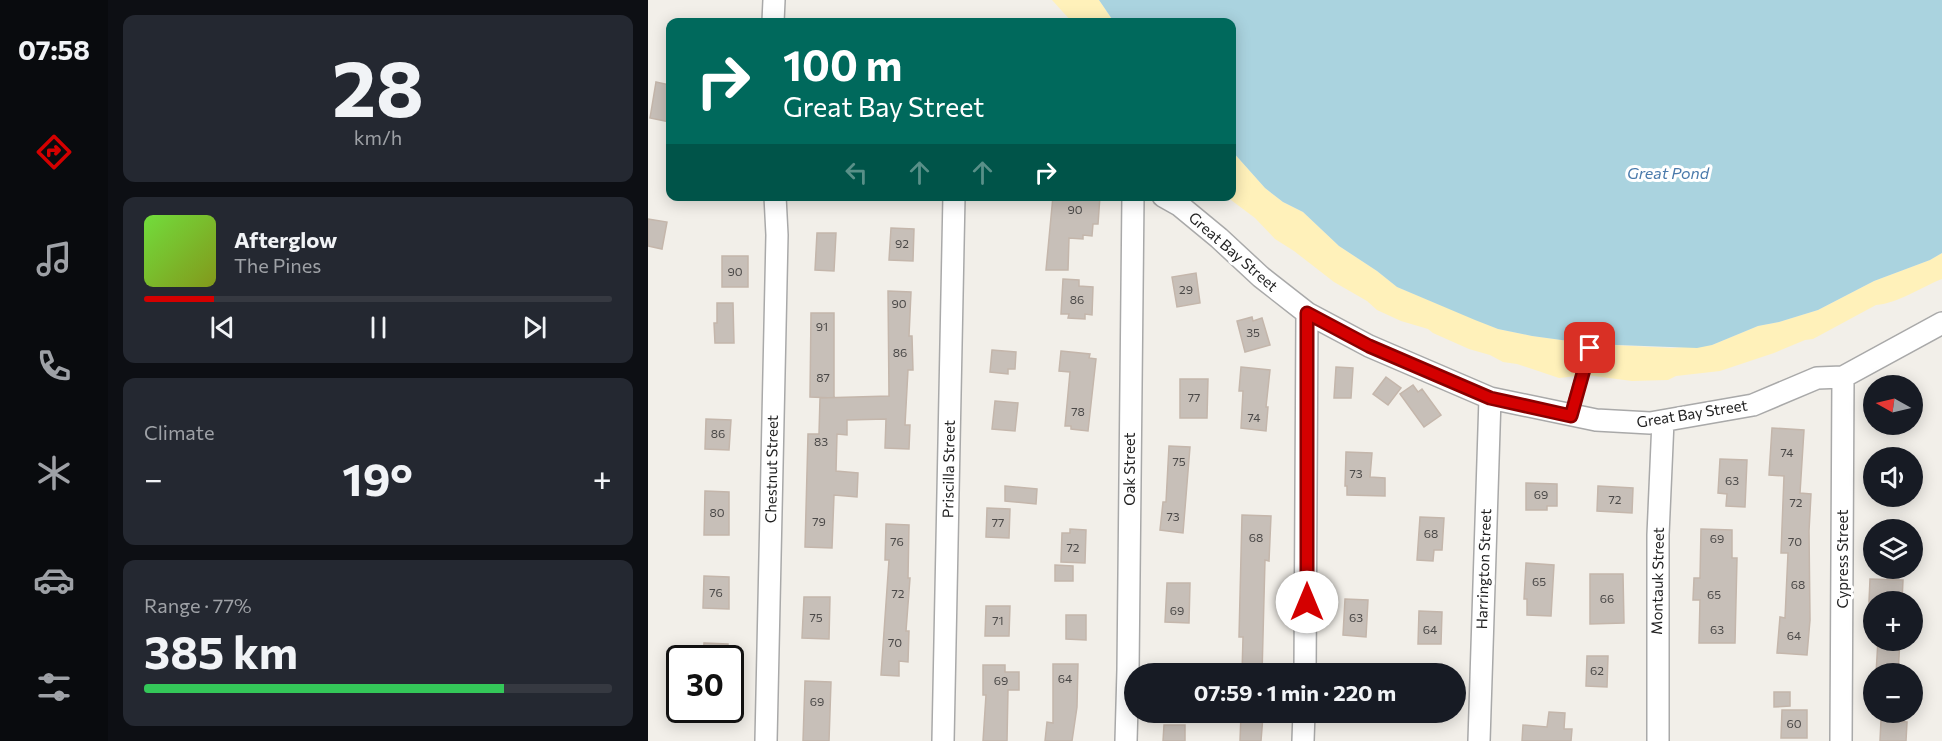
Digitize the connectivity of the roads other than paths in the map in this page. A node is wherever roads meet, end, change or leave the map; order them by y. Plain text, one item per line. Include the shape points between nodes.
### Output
1 (774, 0) edge
2 (773, 18) edge
3 (775, 201) edge
4 (954, 201) edge
5 (1133, 201) edge
6 (1172, 201) edge
7 (1307, 313) junction
8 (1942, 322) edge
9 (1590, 348) dead end
10 (1843, 377) junction
11 (1490, 398) junction
12 (1571, 416) junction
13 (1663, 421) junction
14 (1305, 663) edge
15 (1304, 723) edge
16 (766, 741) edge
17 (944, 741) edge
18 (1126, 741) edge
19 (1303, 741) edge
20 (1479, 741) edge
21 (1658, 741) edge
22 (1841, 741) edge

1 - 2 street
3 - 16 street, Chestnut Street
4 - 17 street, Priscilla Street
5 - 18 street, Oak Street
6 - 7 street, Great Bay Street
7 - 11 street, Great Bay Street via 1369,346
7 - 14 street
8 - 10 street, Great Bay Street
9 - 12 lane
10 - 13 street, Great Bay Street via 1817,378 1753,405
10 - 22 street, Cypress Street
11 - 12 street, Great Bay Street
11 - 20 street, Harrington Street
12 - 13 street, Great Bay Street via 1634,423
13 - 21 street, Montauk Street via 1658,535
15 - 19 street

